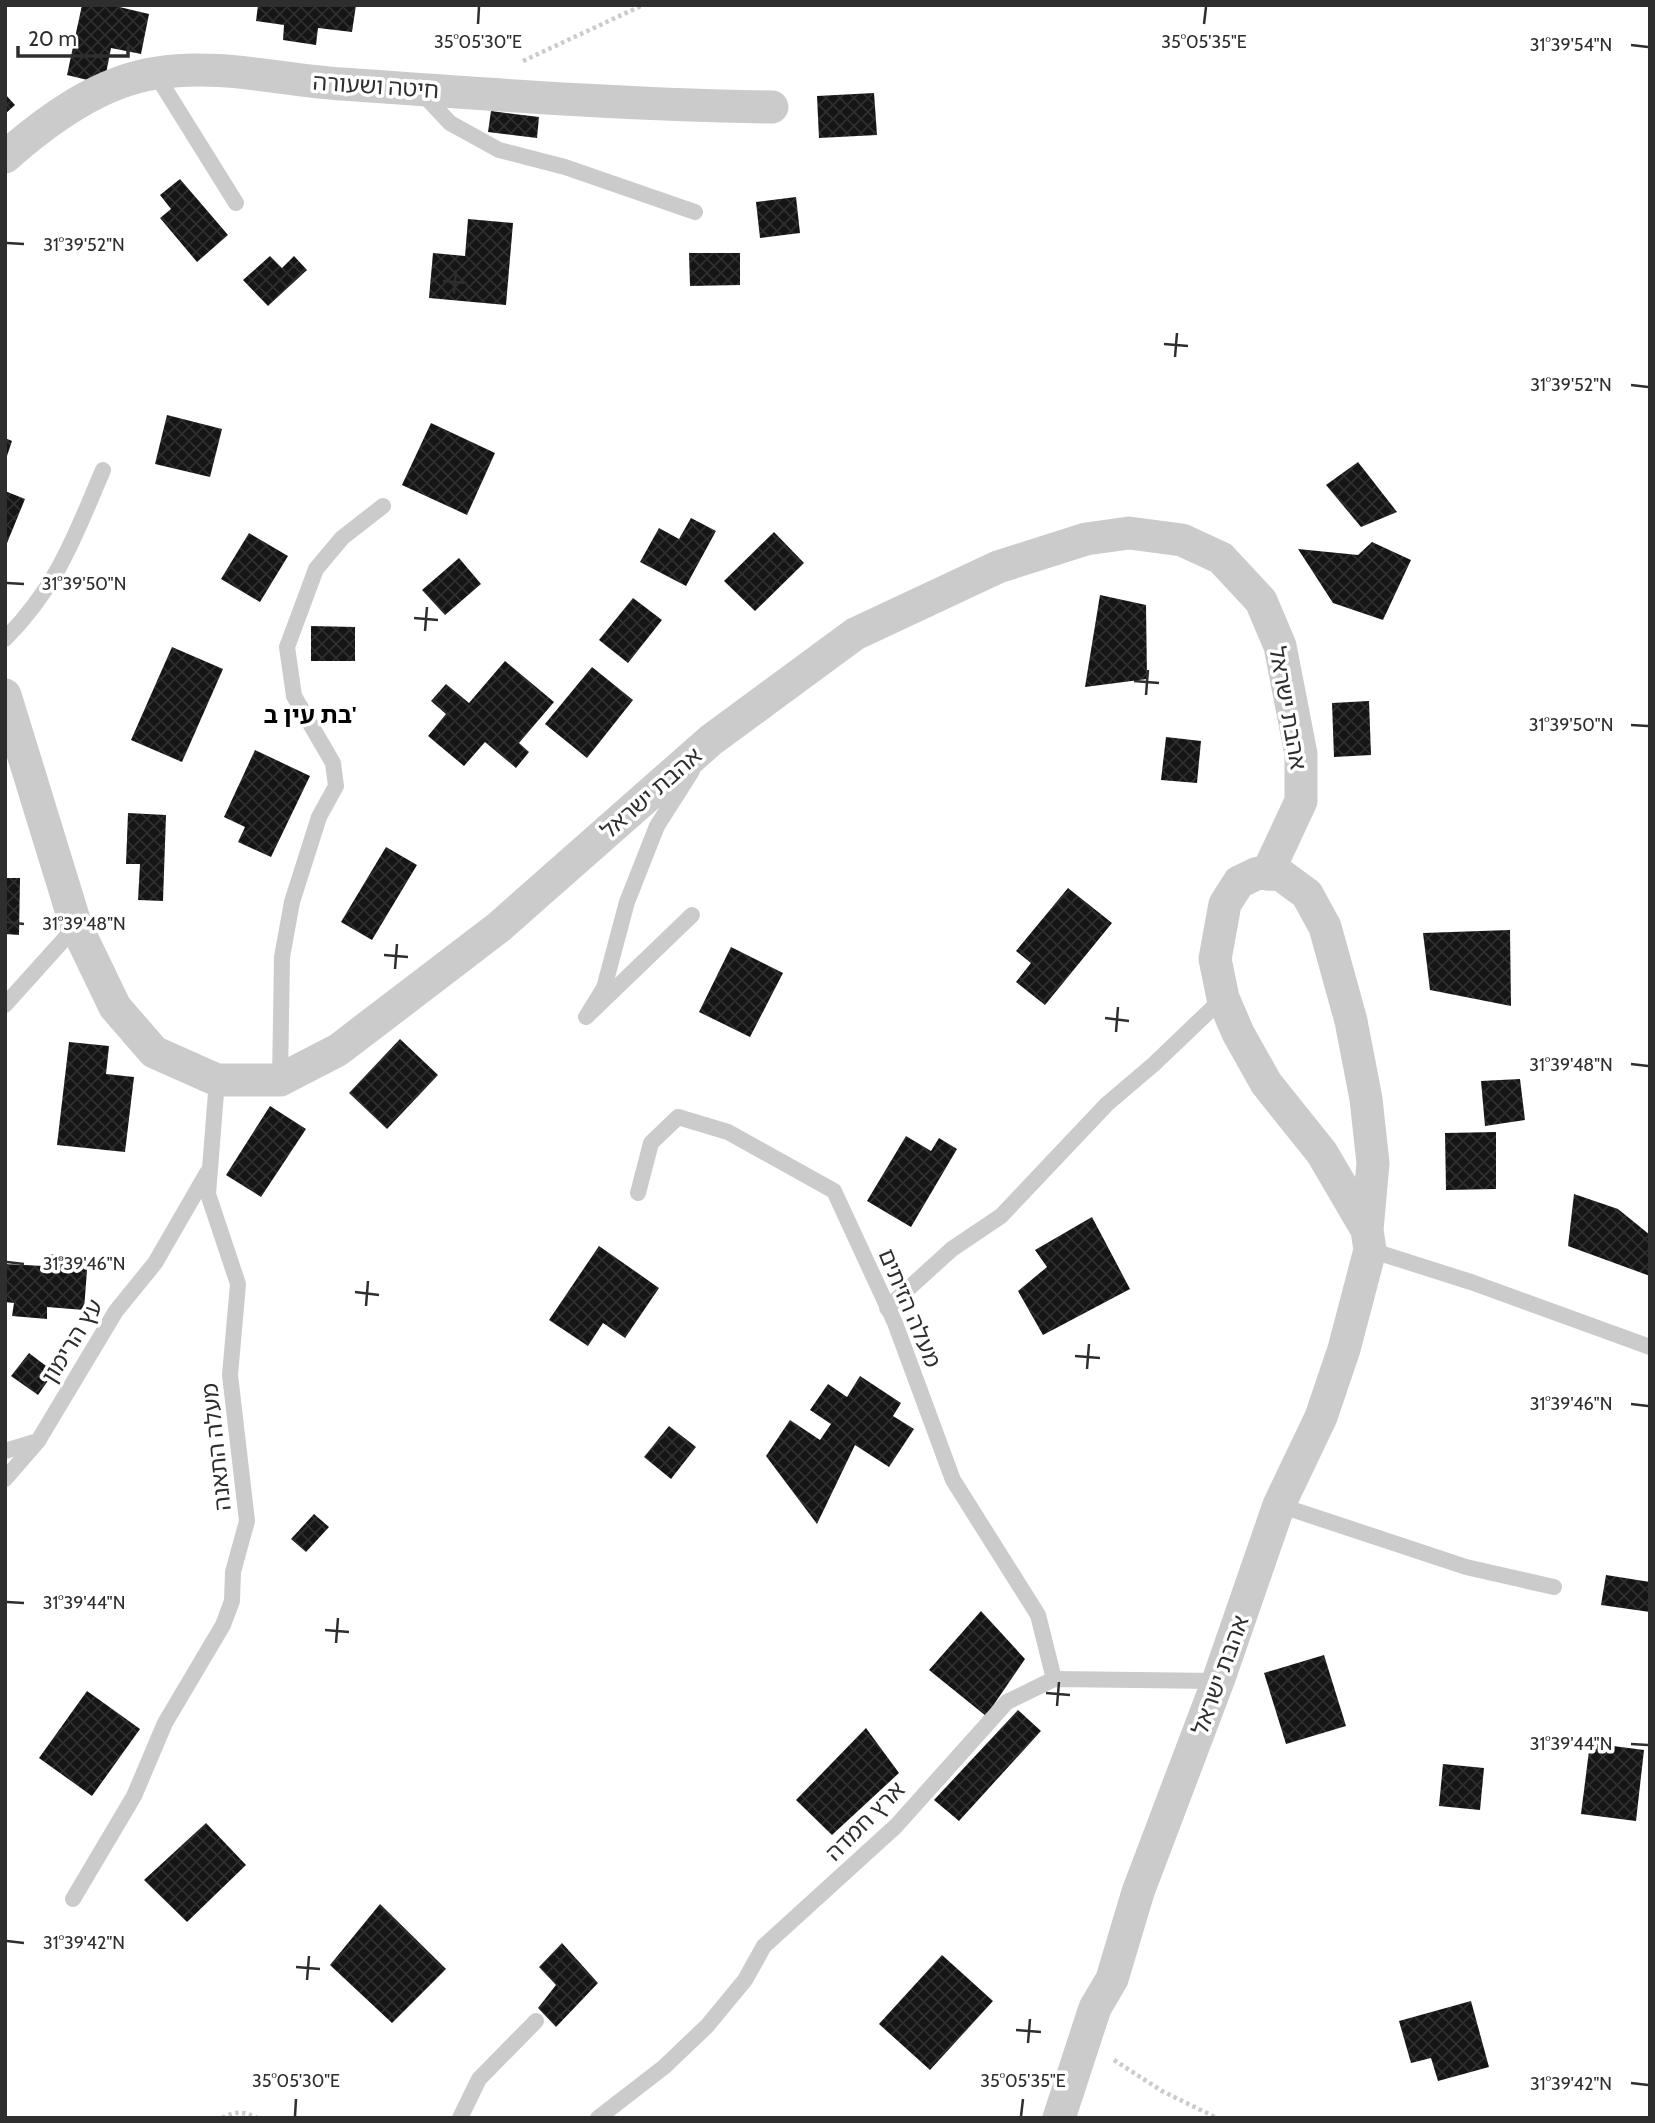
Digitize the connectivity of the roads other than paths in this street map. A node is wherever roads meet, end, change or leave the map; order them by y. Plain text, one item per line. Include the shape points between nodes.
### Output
1 (155, 73) junction
2 (419, 90) junction
3 (772, 107) dead end
4 (5, 157) edge
5 (236, 203) dead end
6 (695, 212) dead end
7 (103, 470) dead end
8 (383, 506) dead end
9 (5, 639) edge
10 (5, 695) edge
11 (711, 740) junction
12 (1267, 874) junction
13 (692, 915) dead end
14 (76, 926) junction
15 (1223, 998) junction
16 (5, 1006) edge
17 (217, 1080) junction
18 (281, 1080) junction
19 (210, 1167) junction
20 (638, 1193) dead end
21 (1368, 1240) junction
22 (887, 1308) junction
23 (1650, 1347) edge
24 (38, 1441) junction
25 (5, 1451) edge
26 (5, 1479) edge
27 (1279, 1505) junction
28 (1554, 1587) dead end
29 (1054, 1679) junction
30 (1219, 1681) junction
31 (74, 1899) dead end
32 (536, 2021) dead end
33 (460, 2118) edge
34 (598, 2118) edge
35 (1059, 2118) edge

1 - 2 street, חיטה ושעורה via 223,69
1 - 4 street, חיטה ושעורה via 98,92 38,127
1 - 5 lane
2 - 3 street, חיטה ושעורה via 658,106
2 - 6 lane via 450,123 499,150 565,167
7 - 9 lane via 61,569 32,611
8 - 18 lane via 342,538 316,569 287,647 294,696 333,763 336,786 319,817 292,902 282,957
10 - 14 street, אהבת ישראל
11 - 12 street, אהבת ישראל via 855,634 998,566 1086,539 1129,533 1182,540 1221,558 1261,601 1280,646 1301,754 1301,801
11 - 13 lane via 657,826 627,902 604,988 586,1017
11 - 18 street, אהבת ישראל via 499,927 338,1050
12 - 15 street via 1239,882 1225,904 1215,958
12 - 21 street, אהבת ישראל via 1281,875 1307,894 1325,927 1351,1021 1373,1163
14 - 16 lane
14 - 17 street, אהבת ישראל via 115,1007 154,1052
15 - 21 street via 1266,1083 1322,1153
15 - 22 lane via 1107,1104 1001,1216 952,1249
17 - 18 street, אהבת ישראל
17 - 19 lane, מעלה התאנה
19 - 24 lane, עץ הרימון via 155,1263 117,1311
19 - 31 lane, מעלה התאנה via 208,1194 238,1284 230,1375 247,1521 223,1625 165,1723 134,1796
20 - 22 lane, מעלה הזיתים via 651,1143 678,1117 728,1132 834,1191
21 - 23 lane
21 - 27 street, אהבת ישראל via 1344,1349 1321,1417
22 - 29 lane, מעלה הזיתים via 953,1480 1038,1615
24 - 25 lane
24 - 26 lane, עץ הרימון
27 - 28 lane via 1466,1567
27 - 30 street, אהבת ישראל
29 - 30 lane, ארץ חמדה
29 - 34 lane, ארץ חמדה via 1007,1702 896,1826 764,1946 745,1980 707,2026 664,2067
30 - 35 street, אהבת ישראל via 1138,1892 1112,1979 1095,2008
32 - 33 lane via 479,2079

